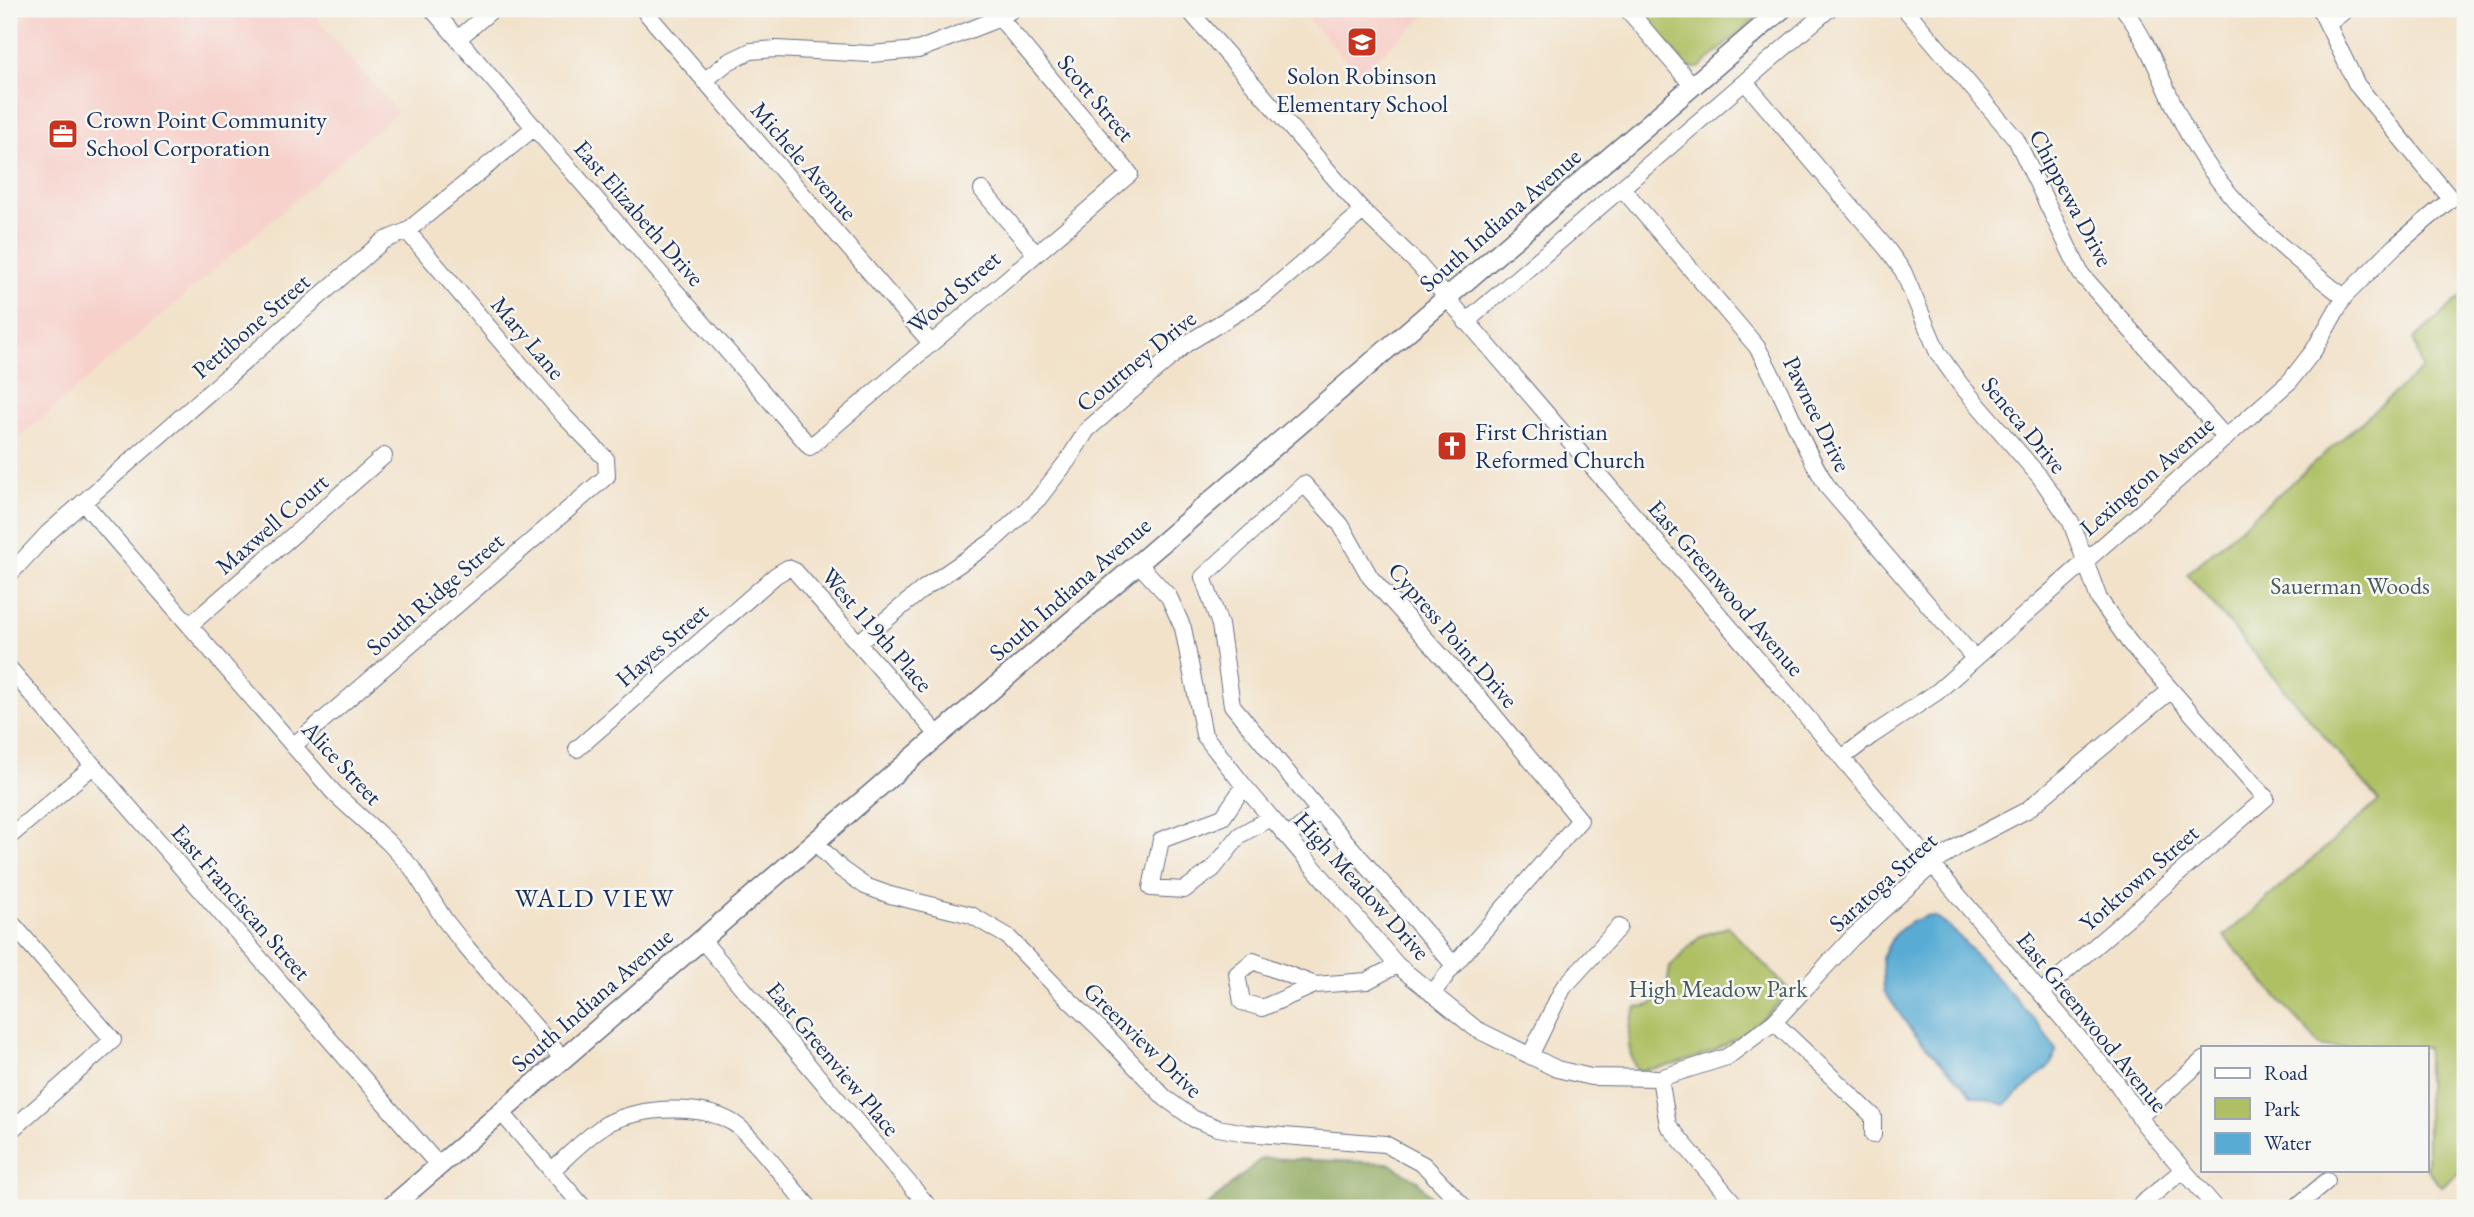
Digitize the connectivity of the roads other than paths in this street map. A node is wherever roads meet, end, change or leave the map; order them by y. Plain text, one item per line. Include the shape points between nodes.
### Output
1 (432, 9) edge
2 (493, 9) edge
3 (643, 9) edge
4 (1188, 9) edge
5 (1627, 9) edge
6 (1782, 9) edge
7 (1905, 9) edge
8 (2124, 9) edge
9 (2320, 9) edge
10 (2347, 9) edge
11 (1825, 10) edge
12 (1007, 13) edge
13 (2328, 24) junction
14 (459, 38) junction
15 (704, 81) junction
16 (1745, 82) junction
17 (1693, 86) junction
18 (535, 127) junction
19 (1130, 174) joint
20 (1622, 188) junction
21 (982, 190) dead end
22 (1363, 211) junction
23 (407, 231) junction
24 (1035, 253) junction
25 (2344, 297) junction
26 (1446, 299) junction
27 (1466, 322) junction
28 (931, 343) junction
29 (2226, 438) junction
30 (810, 447) joint
31 (384, 456) dead end
32 (607, 476) joint
33 (83, 502) junction
34 (2086, 559) junction
35 (1138, 562) junction
36 (9, 575) edge
37 (776, 575) joint
38 (190, 625) junction
39 (858, 643) junction
40 (1975, 658) junction
41 (9, 668) edge
42 (2171, 690) junction
43 (939, 736) junction
44 (293, 746) junction
45 (577, 749) dead end
46 (1842, 758) junction
47 (93, 766) junction
48 (1244, 786) junction
49 (2266, 798) joint
50 (1319, 811) junction
51 (1270, 818) junction
52 (9, 837) edge
53 (1288, 837) junction
54 (815, 842) junction
55 (1932, 865) junction
56 (9, 920) edge
57 (1619, 927) dead end
58 (701, 939) junction
59 (1397, 965) junction
60 (1454, 965) junction
61 (1315, 985) dead end
62 (2041, 993) junction
63 (1432, 994) junction
64 (1774, 1022) junction
65 (1530, 1056) junction
66 (562, 1058) junction
67 (2201, 1062) edge
68 (1660, 1078) junction
69 (501, 1111) junction
70 (2139, 1117) junction
71 (9, 1132) edge
72 (1873, 1135) dead end
73 (439, 1166) junction
74 (552, 1170) junction
75 (2183, 1170) junction
76 (2327, 1181) dead end
77 (390, 1208) edge
78 (584, 1208) edge
79 (810, 1208) edge
80 (930, 1208) edge
81 (1465, 1208) edge
82 (1738, 1208) edge
83 (2137, 1208) edge
84 (2216, 1208) edge
85 (2295, 1208) edge

1 - 14 street, East Elizabeth Drive
2 - 14 street
3 - 15 street, Michele Avenue
4 - 22 street, East Greenwood Avenue
5 - 17 street
6 - 17 main road, South Indiana Avenue
7 - 29 street, Chippewa Drive via 2017,139 2081,274
8 - 25 street via 2147,44 2208,167 2242,210 2286,253
9 - 13 street
10 - 13 street
11 - 16 street
12 - 15 street via 918,50 871,54 751,51
12 - 19 street, Scott Street
13 - 25 street, Lexington Avenue via 2357,85 2451,199
14 - 18 street, East Elizabeth Drive
15 - 28 street, Michele Avenue
16 - 20 street
16 - 34 street, Seneca Drive via 1903,271 1938,353 2056,498
17 - 26 main road, South Indiana Avenue
18 - 23 street, Pettibone Street
18 - 30 street, East Elizabeth Drive
19 - 24 street, Wood Street
20 - 27 street
20 - 40 street, Pawnee Drive via 1757,347 1829,489
21 - 24 street
22 - 26 street, East Greenwood Avenue via 1418,264
22 - 39 street, Courtney Drive via 1263,297 1176,353 1087,430 1038,499 993,541 923,589
23 - 32 street, Mary Lane via 606,459
23 - 33 street, Pettibone Street via 383,241
24 - 28 street, Wood Street
25 - 29 street, Lexington Avenue via 2290,381
26 - 27 street, East Greenwood Avenue
26 - 35 main road, South Indiana Avenue
27 - 46 street, East Greenwood Avenue
28 - 30 street, Wood Street
29 - 34 street, Lexington Avenue
31 - 38 street, Maxwell Court
32 - 44 street, South Ridge Street
33 - 36 street, Pettibone Street
33 - 38 street, Alice Street
34 - 40 street, Lexington Avenue
34 - 42 street, Seneca Drive via 2099,599
35 - 43 main road, South Indiana Avenue
35 - 48 street, High Meadow Drive via 1169,597 1182,628 1204,735
37 - 39 street, West 119th Place via 788,568 795,571
37 - 45 street, Hayes Street
38 - 44 street, Alice Street
39 - 43 street, West 119th Place
40 - 46 street, Lexington Avenue via 1937,692
41 - 47 street, East Franciscan Street
42 - 49 street, Seneca Drive
42 - 55 street, Saratoga Street via 2027,810
43 - 54 main road, South Indiana Avenue
44 - 66 street, Alice Street via 412,868 466,947
46 - 55 street, East Greenwood Avenue
47 - 52 street
47 - 73 street, East Franciscan Street
48 - 51 street, High Meadow Drive
48 - 51 street via 1223,817 1161,841 1152,888 1184,890 1213,869 1240,835
49 - 62 street, Yorktown Street
50 - 53 street
50 - 60 street, Cypress Point Drive
50 - 60 street, Cypress Point Drive via 1232,705 1220,625 1203,577 1304,484 1340,525 1370,577 1483,702 1580,820
51 - 53 street, High Meadow Drive
53 - 59 street, High Meadow Drive
54 - 58 main road, South Indiana Avenue
54 - 81 street, Greenview Drive via 865,886 971,915 1007,936 1165,1098 1194,1119 1246,1133 1385,1144 1424,1165
55 - 62 street, East Greenwood Avenue
55 - 64 street, Saratoga Street via 1852,938
56 - 71 street via 113,1040
57 - 65 street via 1563,988
58 - 66 main road, South Indiana Avenue
58 - 80 street, East Greenview Place
59 - 61 street via 1367,981
59 - 63 street, High Meadow Drive
60 - 63 street
62 - 70 street, East Greenwood Avenue via 2116,1082
63 - 65 street, High Meadow Drive via 1476,1029
64 - 68 street, Saratoga Street via 1727,1057
64 - 72 street via 1873,1116
65 - 68 street, High Meadow Drive via 1557,1069 1591,1077
66 - 69 main road, South Indiana Avenue
67 - 70 street
68 - 82 street via 1668,1125
69 - 73 main road, South Indiana Avenue
69 - 74 street
70 - 75 street, East Greenwood Avenue
73 - 77 main road, South Indiana Avenue
74 - 78 street
74 - 79 street via 613,1121 636,1114 697,1110 722,1116 739,1128
75 - 83 street
75 - 84 street, East Greenwood Avenue
76 - 85 street

